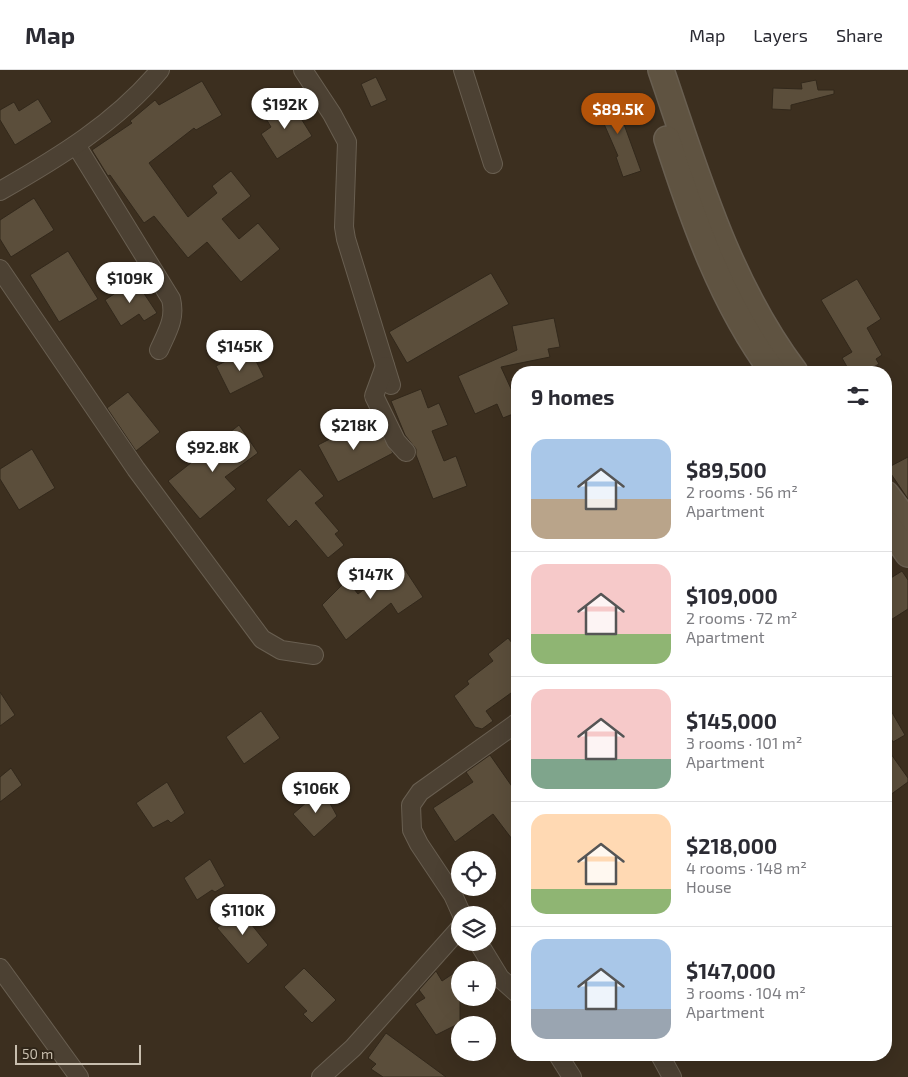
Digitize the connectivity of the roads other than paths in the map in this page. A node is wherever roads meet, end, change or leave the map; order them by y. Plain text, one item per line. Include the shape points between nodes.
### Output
1 (160, 70) edge
2 (303, 70) edge
3 (463, 70) edge
4 (644, 70) edge
5 (661, 70) edge
6 (76, 145) junction
7 (494, 164) dead end
8 (0, 191) edge
9 (0, 269) edge
10 (159, 350) dead end
11 (385, 366) junction
12 (769, 366) edge
13 (791, 366) edge
14 (391, 386) dead end
15 (406, 452) dead end
16 (892, 502) edge
17 (908, 523) edge
18 (892, 531) edge
19 (908, 554) edge
20 (314, 655) dead end
21 (511, 727) edge
22 (458, 906) edge
23 (451, 938) edge
24 (484, 951) edge
25 (0, 968) edge
26 (511, 988) edge
27 (562, 1061) edge
28 (663, 1061) edge
29 (79, 1077) edge
30 (322, 1077) edge
31 (572, 1077) edge
32 (672, 1077) edge

1 - 6 street via 141,92
2 - 11 street via 347,142 346,239
3 - 7 street
4 - 12 main road via 702,241 728,298
5 - 13 main road via 703,194 732,266
6 - 8 street
6 - 10 street via 171,299 172,324
9 - 20 street via 136,469 262,639 281,650
11 - 14 street
11 - 15 street via 374,396 396,441
16 - 17 main road
18 - 19 main road
21 - 22 street via 420,792 411,805 412,830
23 - 30 street via 353,1048
24 - 26 street via 500,978
25 - 29 street
27 - 31 street
28 - 32 street

